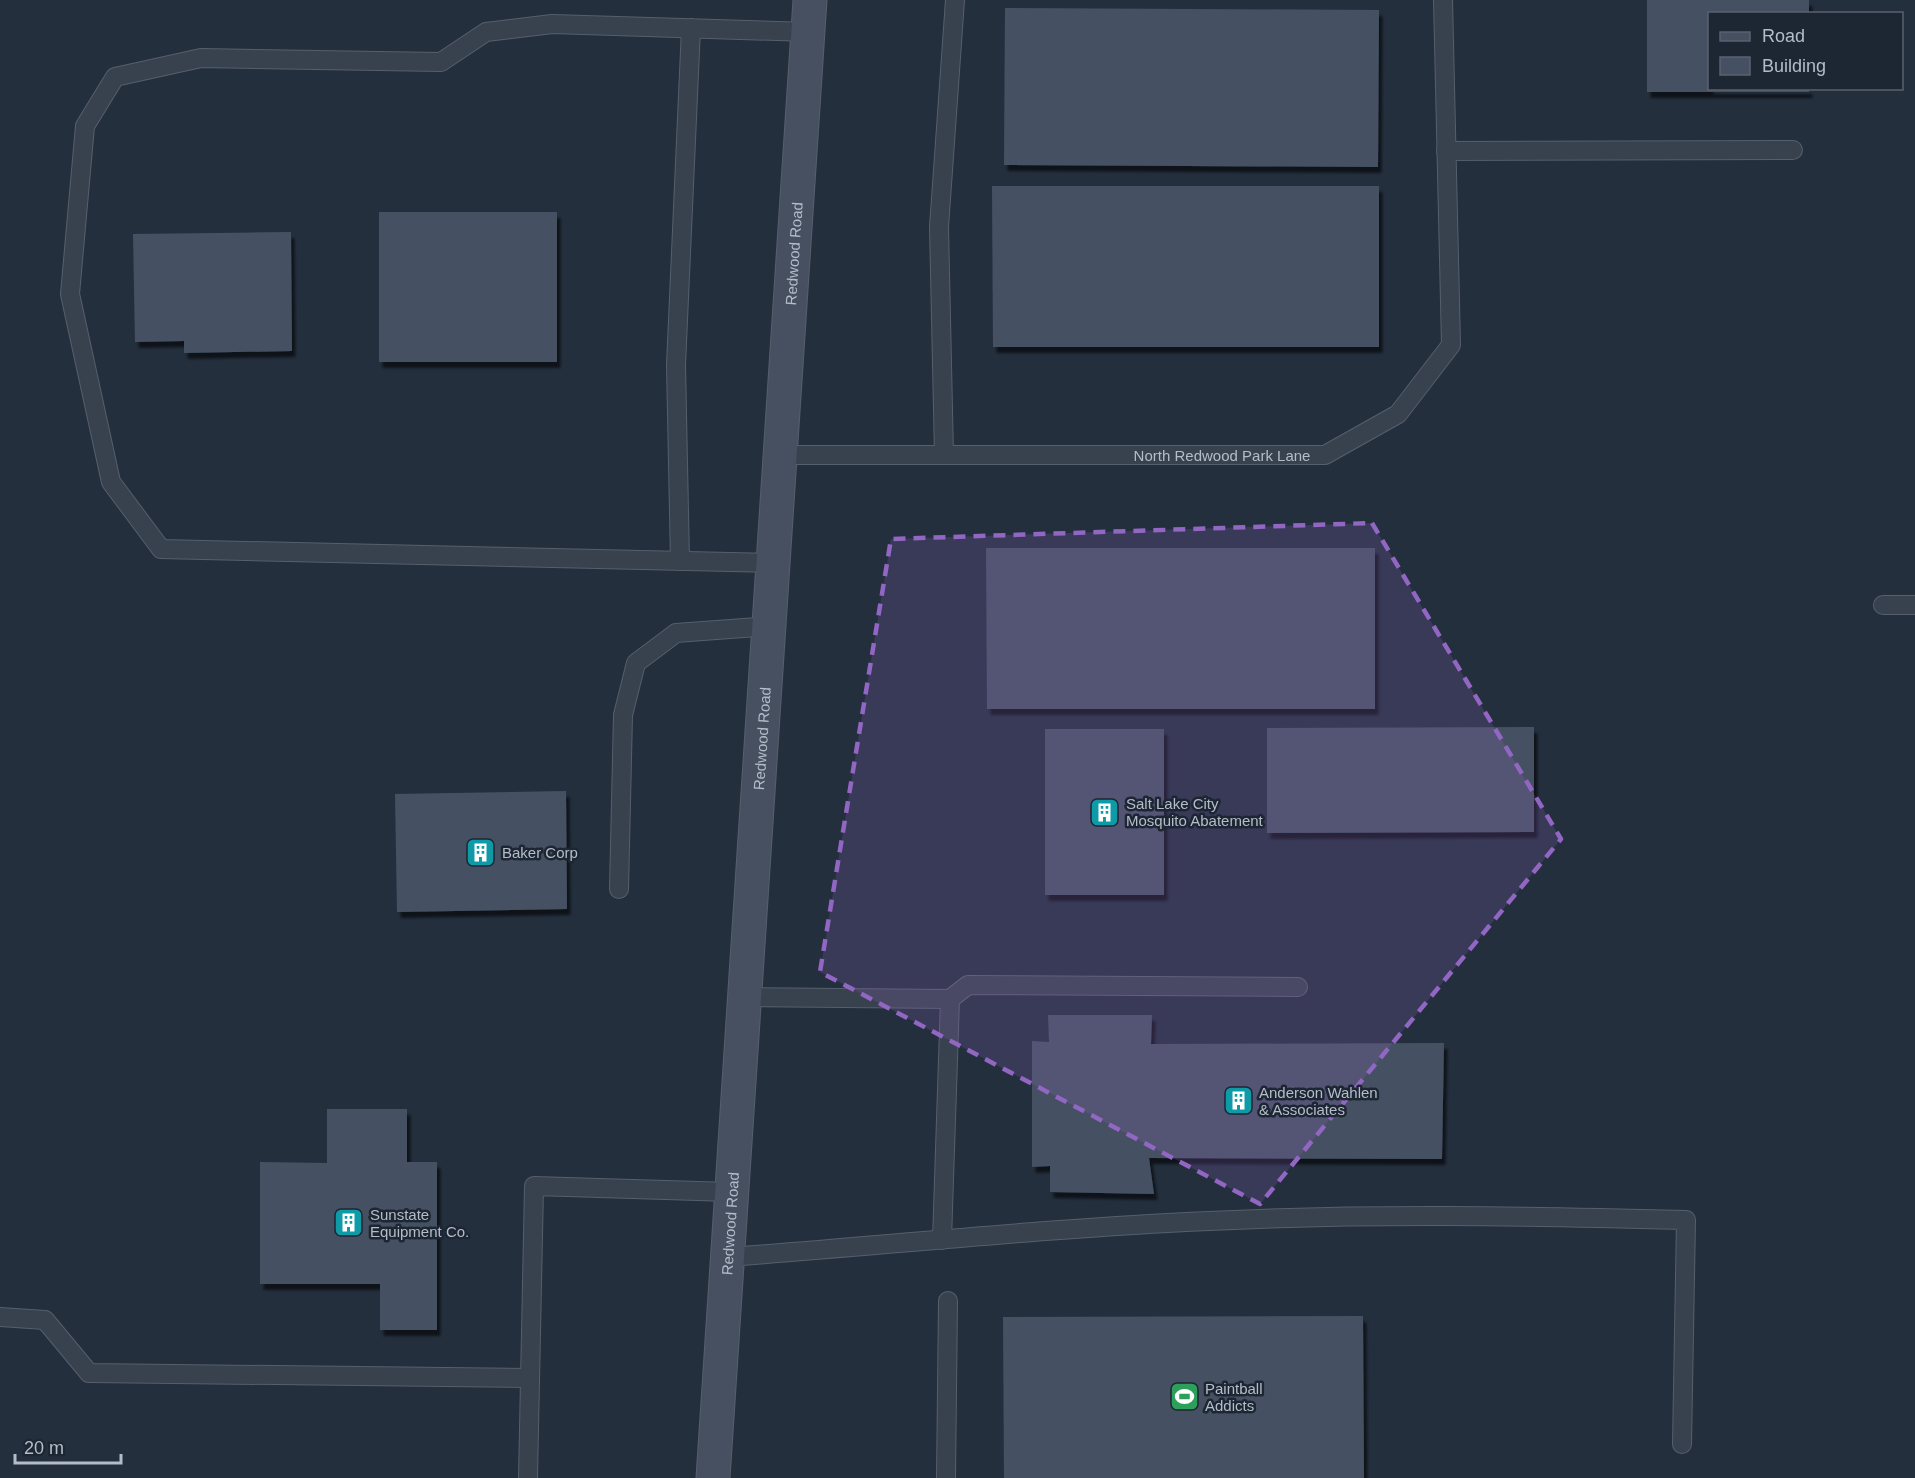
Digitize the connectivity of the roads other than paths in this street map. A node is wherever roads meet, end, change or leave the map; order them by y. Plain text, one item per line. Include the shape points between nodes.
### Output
1 (955, 0) edge
2 (1443, 0) edge
3 (809, 16) edge
4 (692, 28) junction
5 (1793, 150) dead end
6 (1446, 151) junction
7 (782, 455) junction
8 (944, 455) junction
9 (680, 561) junction
10 (774, 563) junction
11 (1883, 605) dead end
12 (1915, 605) edge
13 (770, 626) junction
14 (619, 889) dead end
15 (1298, 987) dead end
16 (744, 997) junction
17 (950, 999) junction
18 (731, 1192) junction
19 (942, 1240) junction
20 (729, 1257) junction
21 (948, 1301) dead end
22 (0, 1317) edge
23 (530, 1378) junction
24 (1682, 1444) dead end
25 (528, 1478) edge
26 (713, 1478) edge
27 (946, 1478) edge

1 - 8 lane via 939,227
2 - 6 lane, North Redwood Park Lane
3 - 4 lane
3 - 7 main road, Redwood Road
4 - 9 lane via 676,365
4 - 9 lane via 552,24 486,32 441,62 201,58 116,77 85,126 70,294 111,482 161,549
5 - 6 lane
6 - 8 lane, North Redwood Park Lane via 1451,345 1398,414 1324,455
7 - 8 lane, North Redwood Park Lane
7 - 10 main road, Redwood Road
9 - 10 lane
10 - 13 main road, Redwood Road
11 - 12 lane
13 - 14 lane via 676,633 636,663 623,715
13 - 16 main road, Redwood Road
15 - 17 lane via 968,986
16 - 17 lane
16 - 18 main road, Redwood Road
17 - 19 lane
18 - 20 main road, Redwood Road
18 - 23 lane via 534,1186
19 - 20 lane
19 - 24 lane via 1212,1220 1474,1215 1686,1220
20 - 26 main road, Redwood Road
21 - 27 lane
22 - 23 lane via 45,1320 89,1373
23 - 25 lane

